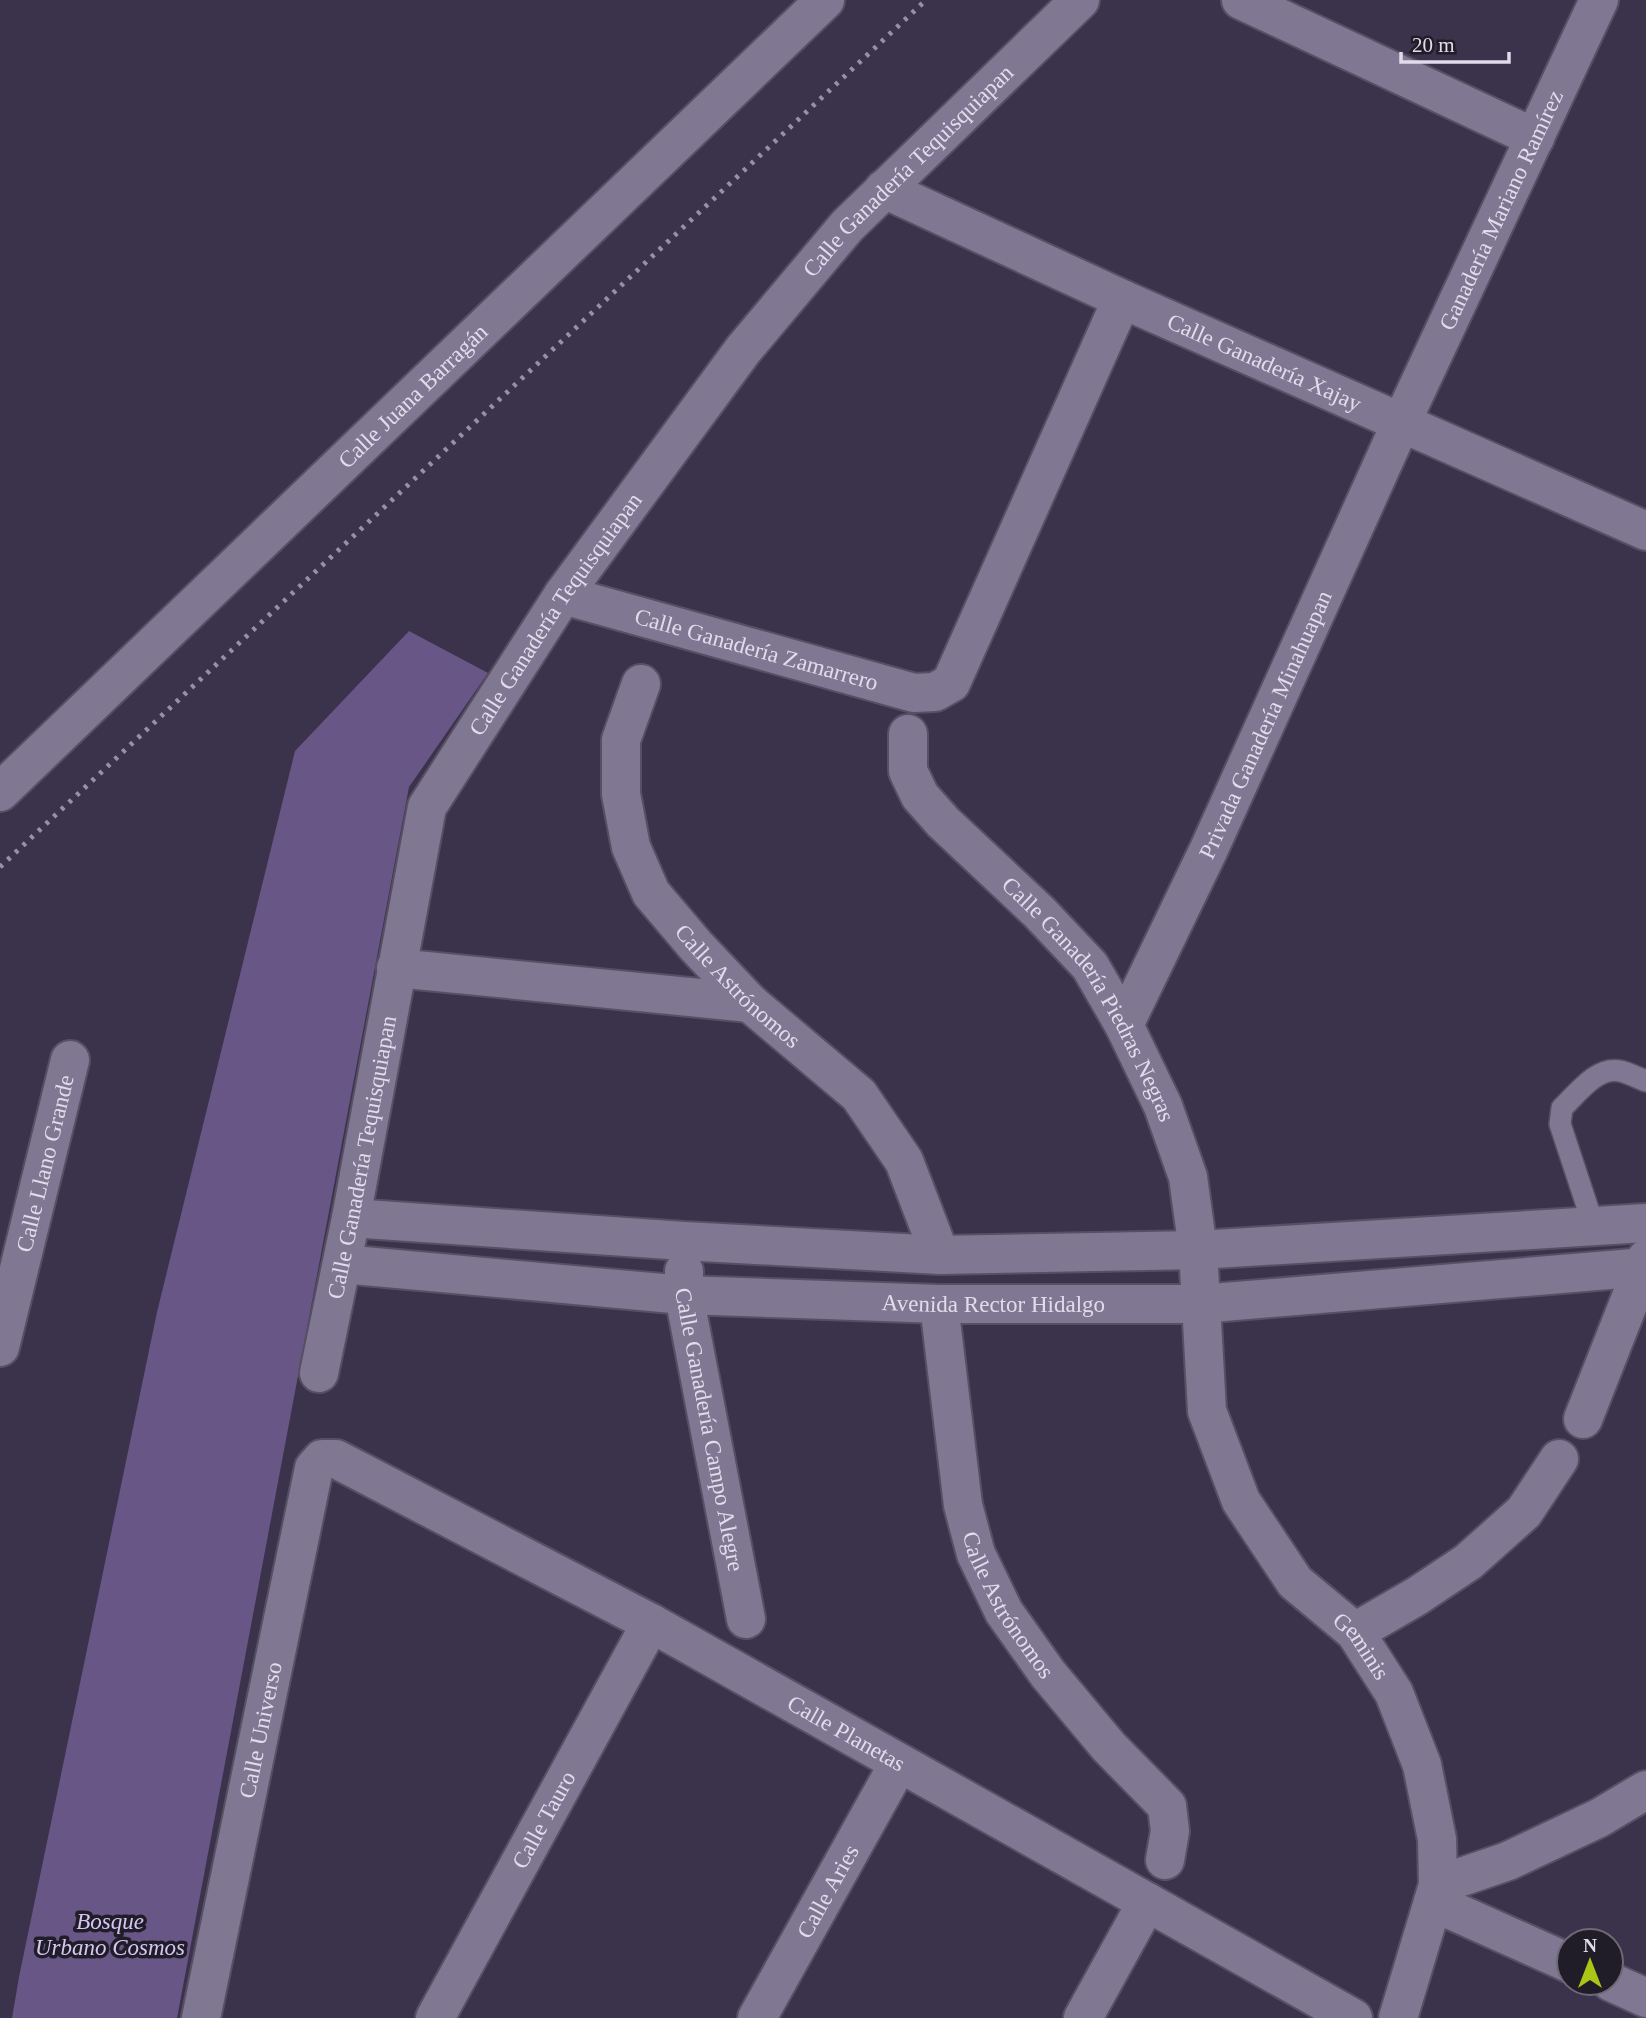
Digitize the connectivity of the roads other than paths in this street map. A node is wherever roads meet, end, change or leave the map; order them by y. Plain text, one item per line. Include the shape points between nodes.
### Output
1 (825, 0) edge
2 (1080, 0) edge
3 (1241, 0) edge
4 (1600, 0) edge
5 (1535, 138) junction
6 (884, 189) junction
7 (1122, 299) junction
8 (1402, 421) junction
9 (1646, 531) edge
10 (563, 595) junction
11 (641, 684) dead end
12 (908, 734) dead end
13 (0, 792) edge
14 (396, 968) junction
15 (750, 1003) junction
16 (1124, 1025) junction
17 (70, 1060) dead end
18 (1644, 1075) edge
19 (351, 1218) junction
20 (1646, 1223) edge
21 (1594, 1227) junction
22 (684, 1241) junction
23 (1198, 1250) junction
24 (940, 1255) junction
25 (342, 1264) junction
26 (1645, 1265) edge
27 (684, 1295) junction
28 (939, 1304) junction
29 (1200, 1304) junction
30 (0, 1347) edge
31 (319, 1373) dead end
32 (1583, 1419) dead end
33 (336, 1459) joint
34 (1559, 1459) dead end
35 (746, 1619) dead end
36 (651, 1623) junction
37 (1355, 1632) junction
38 (899, 1763) junction
39 (1646, 1790) edge
40 (1165, 1860) dead end
41 (1435, 1894) junction
42 (1147, 1902) junction
43 (1555, 1956) edge
44 (1625, 1988) edge
45 (1646, 1998) edge
46 (201, 2018) edge
47 (435, 2018) edge
48 (757, 2018) edge
49 (1083, 2018) edge
50 (1353, 2018) edge
51 (1398, 2018) edge

1 - 13 street, Calle Juana Barragán
2 - 6 street, Calle Ganadería Tequisquiapan
3 - 5 street
4 - 5 street, Ganadería Mariano Ramírez
5 - 8 street, Ganadería Mariano Ramírez
6 - 7 street, Calle Ganadería Xajay
6 - 10 street, Calle Ganadería Tequisquiapan via 743,350
7 - 8 street, Calle Ganadería Xajay
7 - 10 street, Calle Ganadería Zamarrero via 951,683 935,692 914,693
8 - 9 street, Calle Ganadería Xajay
8 - 16 street, Privada Ganadería Minahuapan via 1209,849
10 - 14 street, Calle Ganadería Tequisquiapan via 427,807
11 - 15 street, Calle Astrónomos via 621,740 621,794 631,847 651,893
12 - 16 street, Calle Ganadería Piedras Negras via 908,771 920,796 1090,966
14 - 15 street
14 - 19 street, Calle Ganadería Tequisquiapan
15 - 24 street, Calle Astrónomos via 859,1095 904,1161
16 - 23 street, Calle Ganadería Piedras Negras via 1163,1107 1188,1177
17 - 30 street, Calle Llano Grande
18 - 21 lane via 1601,1072 1559,1116
19 - 22 street, Avenida Rector Hidalgo
19 - 25 street, Calle Ganadería Tequisquiapan
20 - 21 street, Avenida Rector Hidalgo
21 - 23 street, Avenida Rector Hidalgo
22 - 24 street, Avenida Rector Hidalgo
22 - 27 street, Calle Ganadería Campo Alegre
23 - 24 street, Avenida Rector Hidalgo
23 - 29 street, Calle Ganadería Piedras Negras
25 - 27 street, Avenida Rector Hidalgo
25 - 31 street, Calle Ganadería Tequisquiapan
26 - 29 street, Avenida Rector Hidalgo
26 - 32 street
27 - 28 street, Avenida Rector Hidalgo
27 - 35 street, Calle Ganadería Campo Alegre
28 - 29 street, Avenida Rector Hidalgo
28 - 40 street, Calle Astrónomos via 963,1504 976,1554 1004,1612 1048,1674 1109,1747 1167,1806 1170,1831
29 - 37 street, Geminis via 1207,1411 1241,1501 1295,1582
33 - 36 street, Calle Planetas
33 - 46 street, Calle Universo via 322,1459 314,1468
34 - 37 street via 1524,1512 1468,1562
36 - 38 street, Calle Planetas
36 - 47 street, Calle Tauro
37 - 41 street, Geminis via 1394,1693 1422,1765 1437,1839
38 - 42 street, Calle Planetas
38 - 48 street, Calle Aries
39 - 41 street via 1599,1818
41 - 43 street
41 - 51 street, Geminis
42 - 49 street
42 - 50 street, Calle Planetas
44 - 45 street

